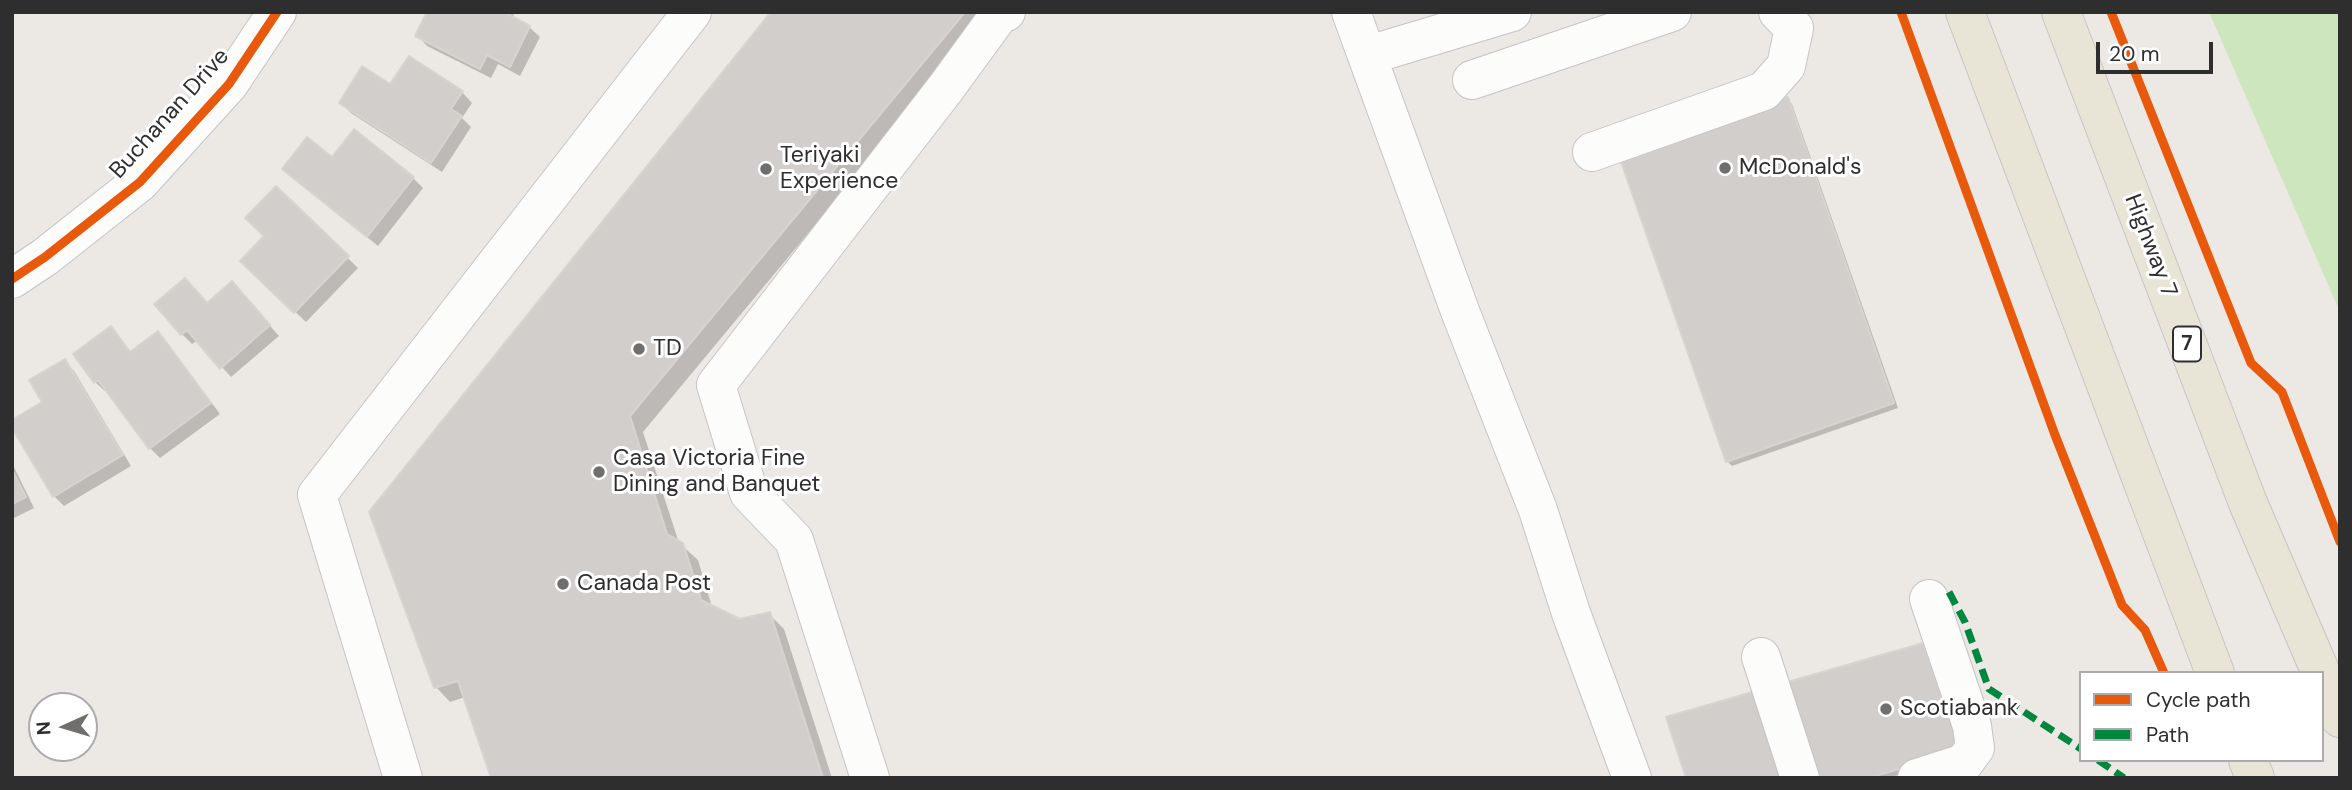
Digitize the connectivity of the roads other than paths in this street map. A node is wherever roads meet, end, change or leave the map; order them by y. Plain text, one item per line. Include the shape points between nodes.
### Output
1 (277, 12) edge
2 (692, 12) edge
3 (1006, 12) edge
4 (1351, 12) edge
5 (1512, 12) edge
6 (1672, 12) edge
7 (1778, 12) edge
8 (1965, 12) edge
9 (2061, 12) edge
10 (1369, 55) junction
11 (1472, 80) dead end
12 (1592, 152) dead end
13 (12, 279) edge
14 (1929, 599) dead end
15 (1761, 657) dead end
16 (2213, 671) edge
17 (2319, 671) edge
18 (2324, 682) edge
19 (2340, 718) edge
20 (403, 778) edge
21 (870, 778) edge
22 (1632, 778) edge
23 (1800, 778) edge
24 (1917, 778) edge

1 - 13 street, Buchanan Drive via 229,84 140,182
2 - 20 street via 317,495
3 - 21 street via 999,15 716,385 749,493 794,540
4 - 10 street
5 - 10 street
6 - 11 street
7 - 12 street via 1794,29 1786,66 1765,91
8 - 16 main road
9 - 17 main road, Highway 7 / 7 via 2248,503
10 - 22 street
14 - 24 street via 1972,726 1975,748 1964,763
15 - 23 street
18 - 19 main road, Highway 7 / 7

